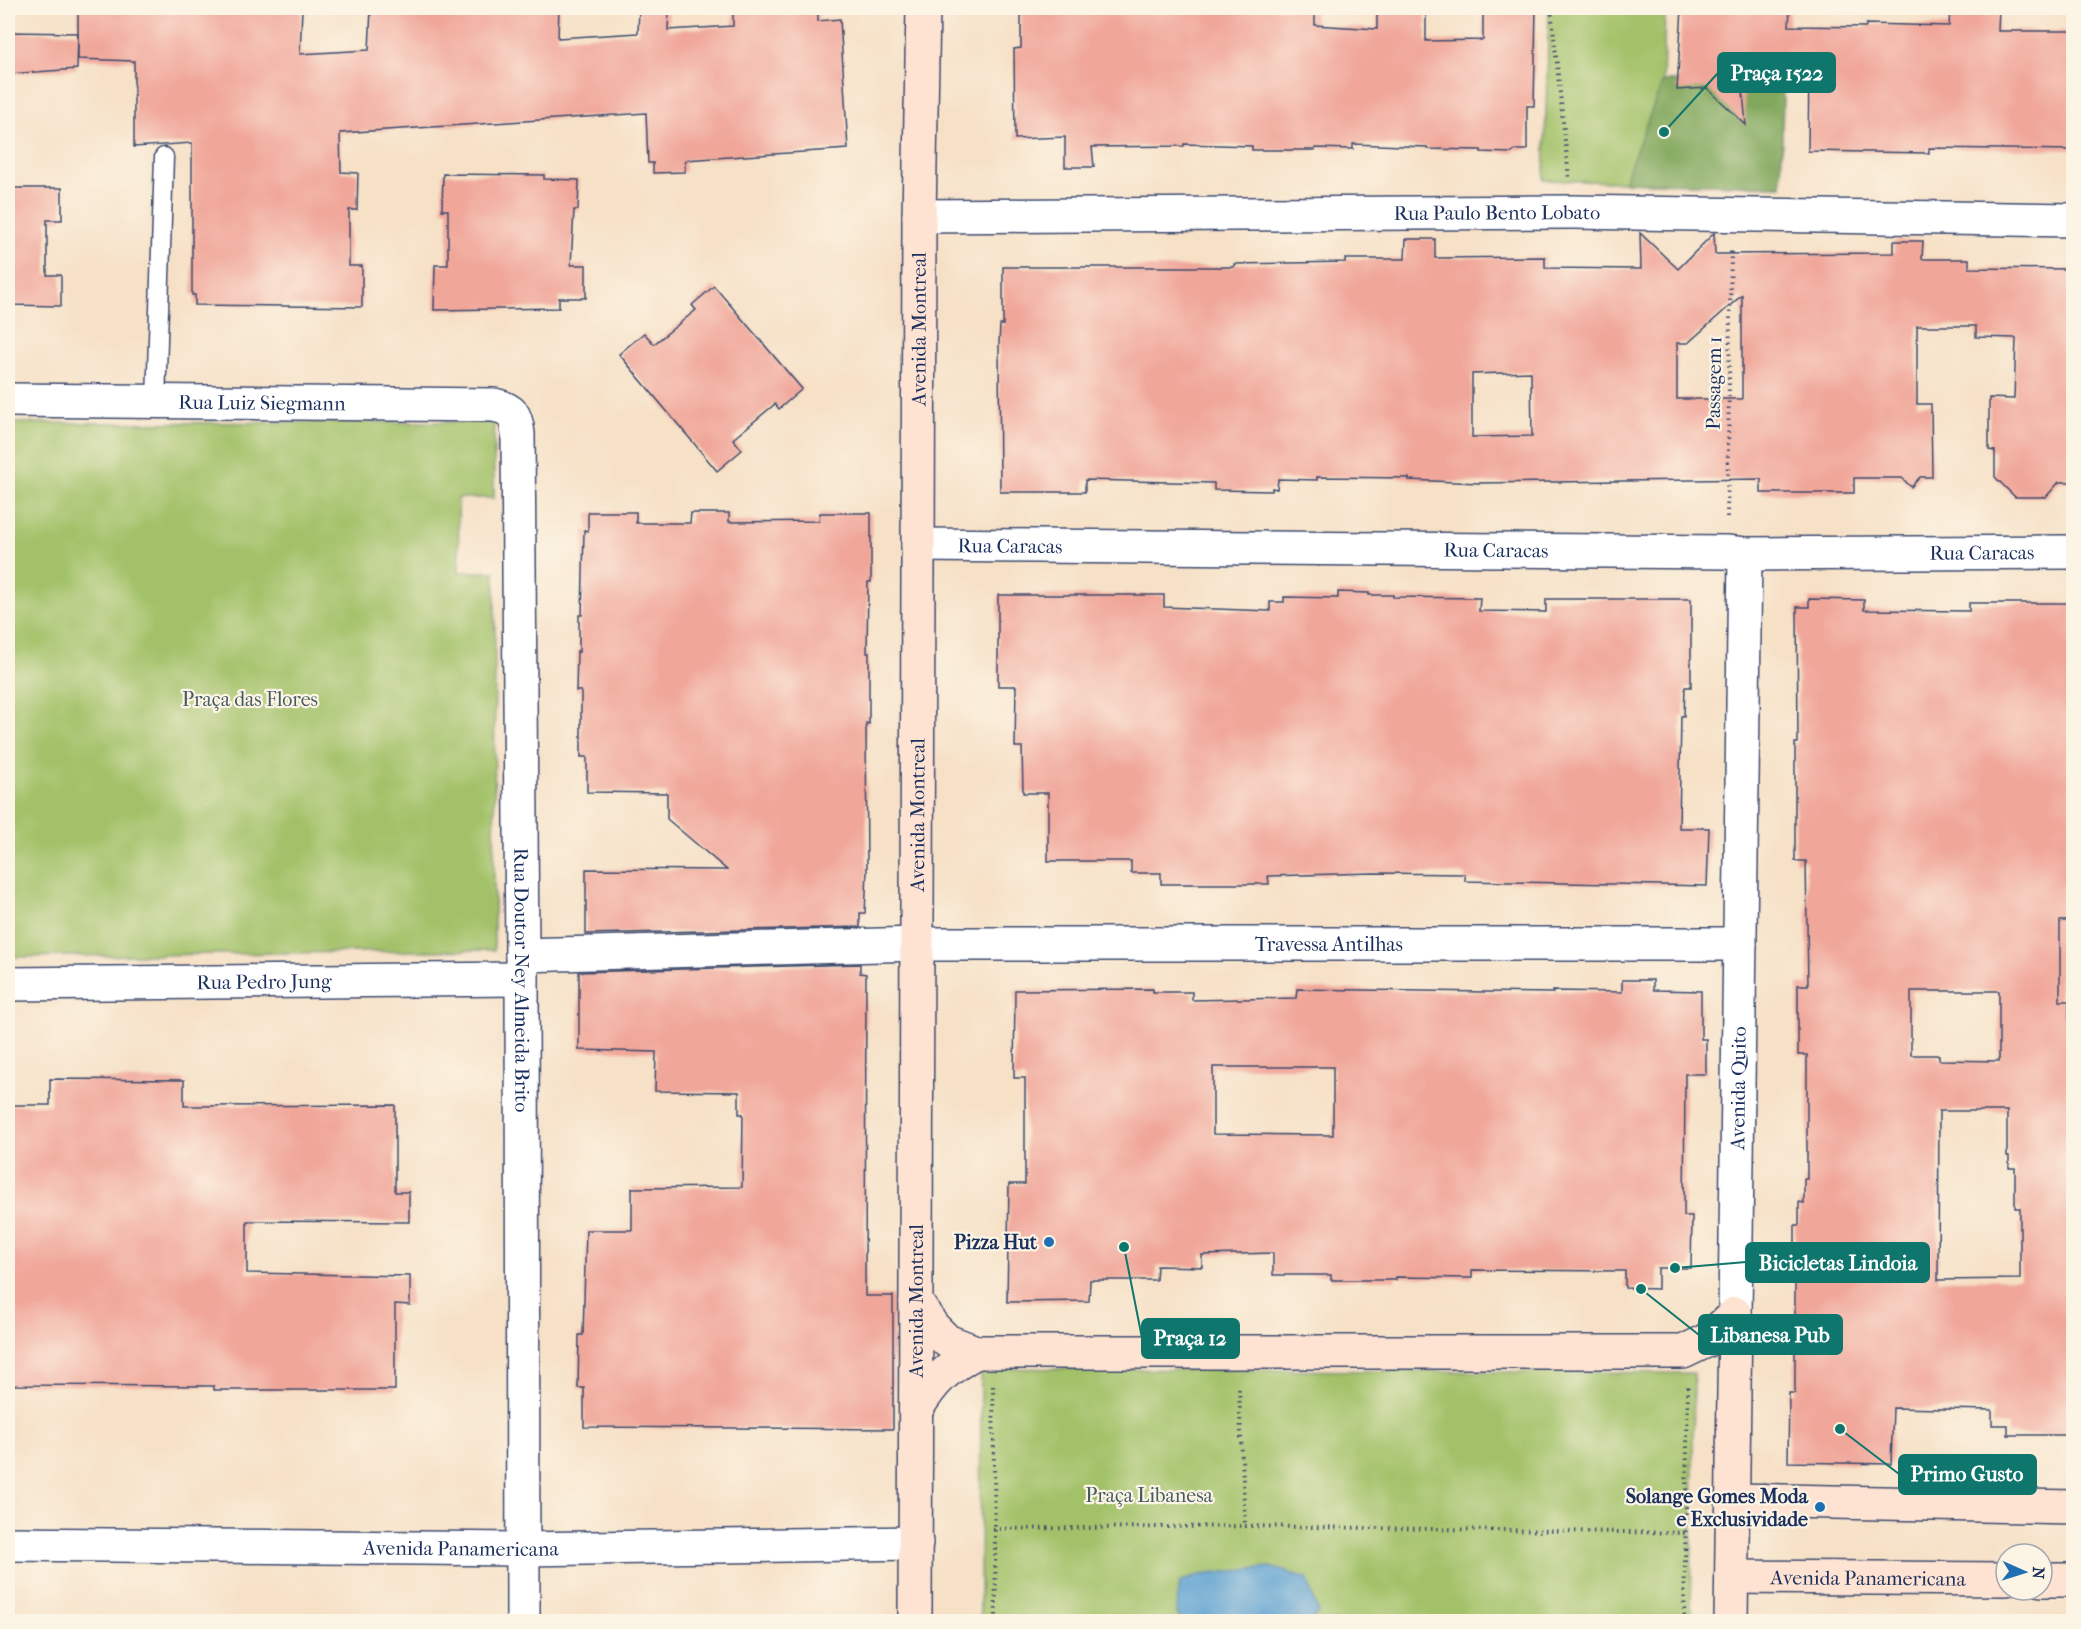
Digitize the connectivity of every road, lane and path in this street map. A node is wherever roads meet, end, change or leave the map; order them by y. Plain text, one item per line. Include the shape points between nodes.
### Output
1 (923, 8) edge
2 (1551, 8) edge
3 (164, 157) dead end
4 (1573, 212) junction
5 (1732, 215) junction
6 (919, 216) junction
7 (2073, 220) edge
8 (8, 400) edge
9 (156, 401) junction
10 (513, 414) joint
11 (918, 545) junction
12 (2073, 552) edge
13 (1736, 553) junction
14 (917, 944) junction
15 (1740, 944) junction
16 (521, 967) junction
17 (8, 984) edge
18 (916, 1302) junction
19 (1735, 1314) junction
20 (976, 1352) junction
21 (1683, 1352) junction
22 (1004, 1386) dead end
23 (1676, 1386) dead end
24 (1227, 1389) dead end
25 (1734, 1395) junction
26 (916, 1410) junction
27 (1732, 1500) junction
28 (2073, 1507) edge
29 (1245, 1526) junction
30 (993, 1529) junction
31 (1686, 1533) junction
32 (916, 1543) junction
33 (8, 1544) edge
34 (522, 1549) junction
35 (1732, 1577) junction
36 (1994, 1579) edge
37 (2054, 1580) edge
38 (2073, 1580) edge
39 (523, 1622) edge
40 (915, 1622) edge
41 (996, 1622) edge
42 (1684, 1622) edge
43 (1731, 1622) edge

1 - 6 street, Avenida Montreal
2 - 4 path
3 - 9 lane
4 - 5 street, Rua Paulo Bento Lobato
4 - 6 street, Rua Paulo Bento Lobato
5 - 7 street, Rua Paulo Bento Lobato
5 - 13 path, Passagem 1
6 - 11 street, Avenida Montreal
8 - 9 street, Rua Luiz Siegmann
9 - 10 street, Rua Luiz Siegmann via 494,405
10 - 16 street, Rua Doutor Ney Almeida Brito via 518,434
11 - 13 street, Rua Caracas
11 - 14 street, Avenida Montreal
12 - 13 street, Rua Caracas
13 - 15 street, Avenida Quito
14 - 15 street, Travessa Antilhas
14 - 16 street, Travessa Antilhas
14 - 18 street, Avenida Montreal
15 - 19 street, Avenida Quito
16 - 17 street, Rua Pedro Jung
16 - 34 street, Rua Doutor Ney Almeida Brito
18 - 20 street via 947,1341
18 - 26 street, Avenida Montreal
19 - 21 street via 1706,1341
19 - 25 street, Avenida Quito
20 - 21 street
20 - 26 street via 942,1374
21 - 25 street via 1708,1366
22 - 30 path via 993,1386
23 - 31 path via 1688,1386
24 - 29 path via 1239,1389
25 - 27 street, Avenida Quito
26 - 32 street, Avenida Montreal
27 - 28 street
27 - 35 street, Avenida Quito
29 - 30 path
29 - 31 path
30 - 41 path
31 - 42 path
32 - 34 street, Avenida Panamericana
32 - 40 street, Avenida Montreal
33 - 34 street, Avenida Panamericana
34 - 39 street, Rua Doutor Ney Almeida Brito
35 - 36 street, Avenida Panamericana
35 - 43 street, Avenida Quito
37 - 38 street

